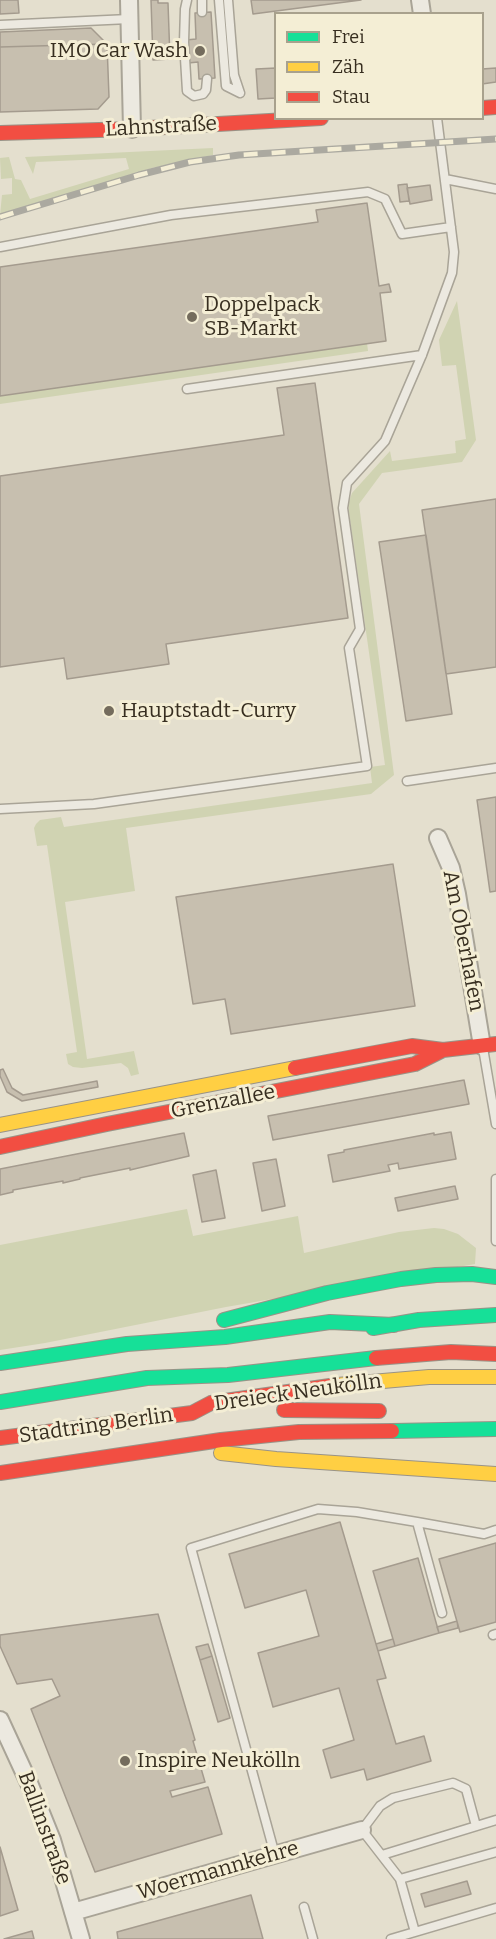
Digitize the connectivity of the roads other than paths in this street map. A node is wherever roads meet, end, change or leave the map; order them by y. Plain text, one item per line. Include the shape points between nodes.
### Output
1 (129, 0) edge
2 (187, 0) edge
3 (202, 0) edge
4 (219, 0) edge
5 (228, 0) edge
6 (202, 12) dead end
7 (129, 19) junction
8 (0, 25) edge
9 (207, 79) dead end
10 (287, 120) edge
11 (437, 120) edge
12 (132, 129) junction
13 (0, 134) edge
14 (445, 178) junction
15 (496, 189) edge
16 (450, 227) junction
17 (0, 247) edge
18 (422, 355) junction
19 (187, 389) dead end
20 (496, 768) edge
21 (407, 781) dead end
22 (0, 809) edge
23 (438, 838) dead end
24 (489, 1045) edge
25 (443, 1050) junction
26 (496, 1124) edge
27 (0, 1125) edge
28 (0, 1147) edge
29 (496, 1179) edge
30 (496, 1241) edge
31 (496, 1276) edge
32 (496, 1315) edge
33 (394, 1324) junction
34 (310, 1339) dead end
35 (127, 1344) junction
36 (496, 1354) edge
37 (198, 1362) dead end
38 (0, 1363) edge
39 (496, 1377) edge
40 (147, 1378) junction
41 (0, 1402) edge
42 (276, 1411) dead end
43 (391, 1412) dead end
44 (192, 1413) junction
45 (431, 1416) dead end
46 (208, 1418) dead end
47 (496, 1424) edge
48 (496, 1429) edge
49 (0, 1438) edge
50 (179, 1447) junction
51 (0, 1473) edge
52 (496, 1474) edge
53 (417, 1521) junction
54 (496, 1530) edge
55 (442, 1613) dead end
56 (0, 1720) edge
57 (496, 1820) edge
58 (476, 1826) junction
59 (362, 1830) junction
60 (496, 1852) edge
61 (274, 1855) junction
62 (382, 1855) junction
63 (400, 1879) junction
64 (304, 1907) dead end
65 (496, 1908) edge
66 (73, 1912) junction
67 (415, 1932) junction
68 (81, 1939) edge
69 (313, 1939) edge
70 (391, 1939) edge

1 - 7 street
2 - 9 lane via 187,91 194,96 203,94
3 - 6 lane
4 - 5 lane via 226,86 240,93 234,75
7 - 8 lane
7 - 12 street
10 - 12 main road, Lahnstraße
11 - 14 lane
12 - 13 main road, Lahnstraße
14 - 15 lane
14 - 16 lane
16 - 17 lane via 402,234 386,199 368,192 171,215
16 - 18 lane via 452,273
18 - 19 lane
18 - 22 lane via 385,441 347,483 343,508 360,629 349,648 367,766 94,804
20 - 21 lane
23 - 24 street, Am Oberhafen via 451,867
24 - 25 main road, Grenzallee
24 - 26 lane
25 - 27 main road, Grenzallee via 412,1046 370,1053
25 - 28 main road, Grenzallee via 415,1064
29 - 30 lane
31 - 35 main road via 401,1279 327,1293
32 - 33 main road
33 - 34 main road
33 - 35 main road via 330,1322
35 - 38 main road
36 - 40 main road, Dreieck Neukölln via 396,1355 228,1375
37 - 40 main road
39 - 44 main road, Dreieck Neukölln via 429,1377 346,1384 211,1403
40 - 41 main road, Stadtring Berlin
42 - 43 main road, Dreieck Neukölln
44 - 46 main road, Dreieck Neukölln
44 - 49 main road, Stadtring Berlin
45 - 47 main road
48 - 50 main road via 299,1432
50 - 51 main road
50 - 52 main road via 247,1456
53 - 54 lane via 484,1534
53 - 55 lane
53 - 61 lane via 318,1509 191,1548
56 - 66 street, Ballinstraße via 43,1816
57 - 58 lane
58 - 59 lane via 466,1789 453,1783 393,1798 380,1806
58 - 62 lane
59 - 61 street, Woermannkehre
59 - 62 lane
60 - 63 lane
61 - 66 street, Woermannkehre
62 - 63 lane
63 - 67 lane
64 - 69 lane
65 - 67 lane
66 - 68 street, Ballinstraße
67 - 70 lane

